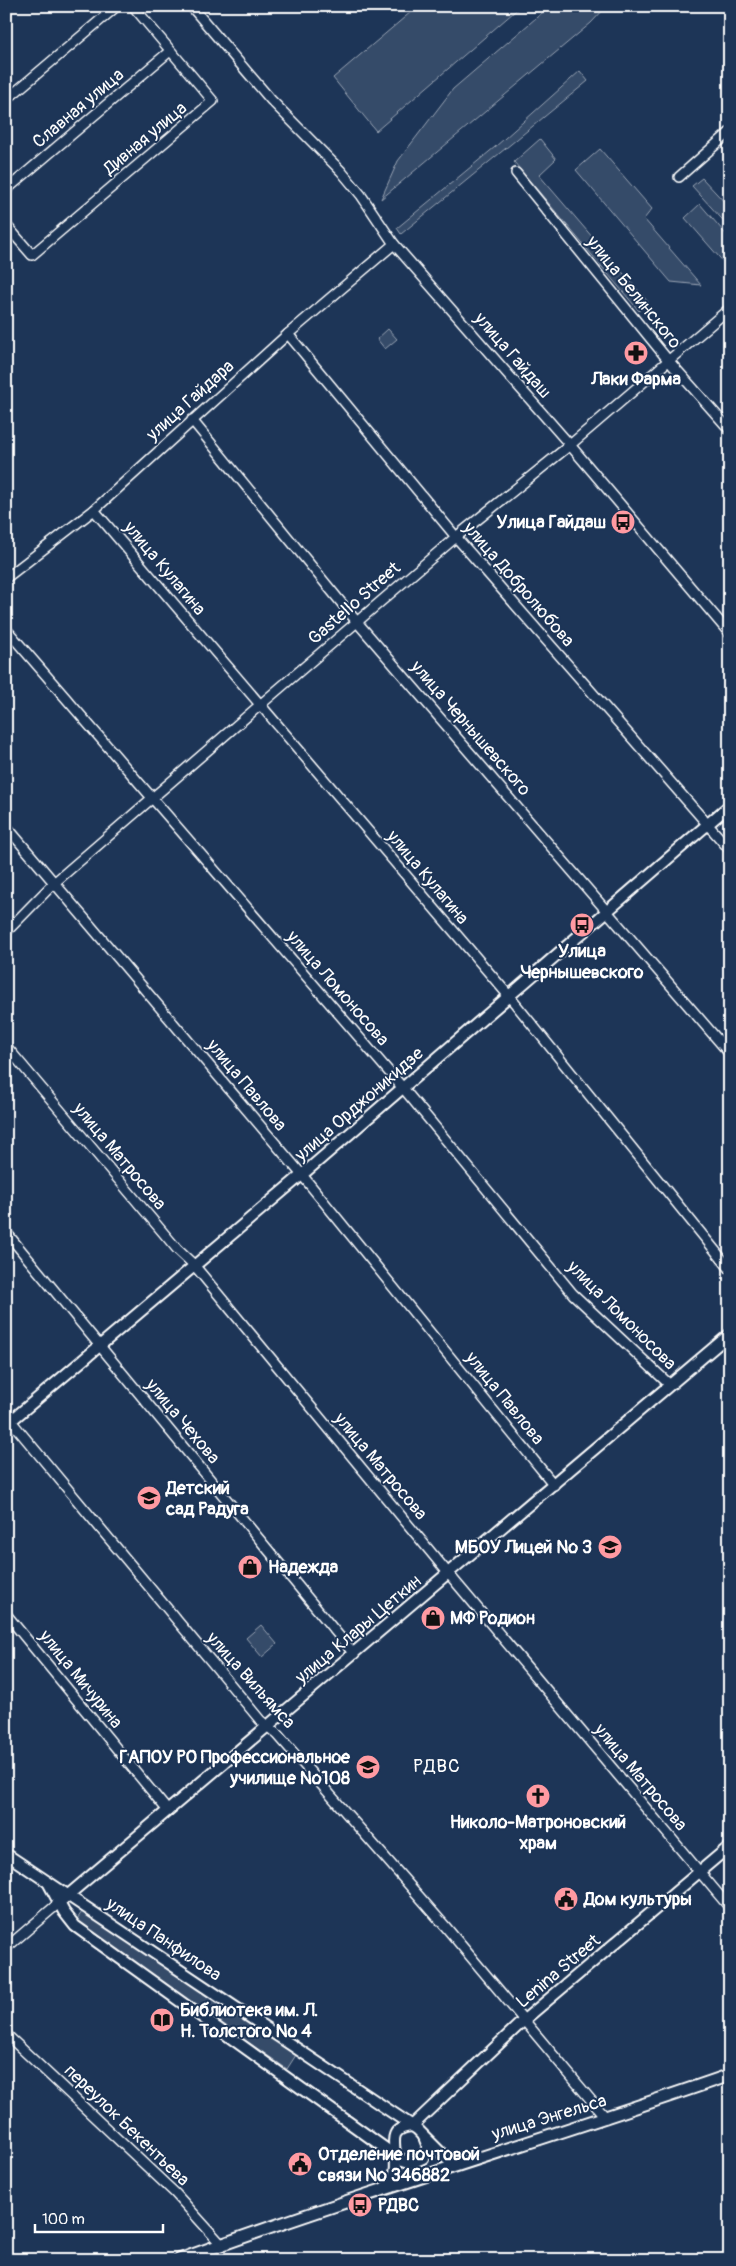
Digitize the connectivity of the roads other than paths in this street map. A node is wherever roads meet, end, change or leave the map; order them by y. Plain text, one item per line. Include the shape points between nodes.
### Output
1 (117, 6) edge
2 (133, 6) edge
3 (191, 6) edge
4 (170, 50) junction
5 (6, 100) edge
6 (730, 132) edge
7 (516, 173) dead end
8 (679, 177) dead end
9 (6, 190) edge
10 (6, 225) edge
11 (394, 244) junction
12 (730, 308) edge
13 (288, 334) junction
14 (668, 360) junction
15 (192, 420) junction
16 (730, 430) edge
17 (570, 445) junction
18 (94, 510) junction
19 (456, 537) junction
20 (6, 578) edge
21 (357, 622) junction
22 (6, 629) edge
23 (730, 634) edge
24 (260, 705) junction
25 (153, 798) junction
26 (730, 805) edge
27 (708, 824) junction
28 (6, 826) edge
29 (730, 850) edge
30 (54, 883) junction
31 (609, 912) junction
32 (6, 932) edge
33 (509, 996) junction
34 (6, 1046) edge
35 (730, 1054) edge
36 (403, 1088) junction
37 (302, 1175) junction
38 (6, 1232) edge
39 (194, 1265) junction
40 (730, 1269) edge
41 (730, 1334) edge
42 (100, 1346) junction
43 (670, 1385) junction
44 (9, 1423) edge
45 (554, 1485) junction
46 (448, 1574) junction
47 (6, 1614) edge
48 (354, 1654) junction
49 (268, 1726) junction
50 (168, 1811) junction
51 (730, 1846) edge
52 (6, 1854) edge
53 (700, 1872) junction
54 (46, 1882) junction
55 (69, 1895) junction
56 (60, 1902) junction
57 (730, 1908) edge
58 (6, 1948) edge
59 (523, 2021) junction
60 (6, 2034) edge
61 (730, 2074) edge
62 (606, 2118) junction
63 (412, 2126) junction
64 (423, 2134) junction
65 (398, 2157) junction
66 (457, 2164) junction
67 (423, 2176) junction
68 (382, 2190) junction
69 (220, 2244) junction
70 (179, 2260) edge

1 - 5 street
2 - 4 street, Дивная улица
3 - 11 street, улица Гайдаш via 271,100 341,171
4 - 9 street, Славная улица
4 - 10 street, Дивная улица via 214,101 32,255
6 - 8 street
7 - 14 street, улица Белинского
11 - 13 street, улица Гайдара
11 - 17 street, улица Гайдаш
12 - 14 street, Gastello Street
13 - 15 street, улица Гайдара
13 - 19 street, улица Добролюбова
14 - 16 street, улица Белинского
14 - 17 street, Gastello Street
15 - 18 street, улица Гайдара
15 - 21 street, улица Чернышевского
17 - 19 street, Gastello Street
17 - 23 street, улица Гайдаш
18 - 20 street, улица Гайдара
18 - 24 street, улица Кулагина
19 - 21 street, Gastello Street
19 - 27 street, улица Добролюбова
21 - 24 street, Gastello Street
21 - 31 street, улица Чернышевского
22 - 25 street, улица Ломоносова
24 - 25 street, Gastello Street
24 - 33 street, улица Кулагина
25 - 30 street, Gastello Street
25 - 36 street, улица Ломоносова
26 - 27 street, улица Орджоникидзе
27 - 29 street, улица Добролюбова
27 - 31 street, улица Орджоникидзе
28 - 30 street, улица Павлова
30 - 32 street, Gastello Street
30 - 37 street, улица Павлова
31 - 33 street, улица Орджоникидзе
31 - 35 street, улица Чернышевского
33 - 36 street, улица Орджоникидзе
33 - 40 street, улица Кулагина
34 - 39 street, улица Матросова via 173,1245
36 - 37 street, улица Орджоникидзе
36 - 43 street, улица Ломоносова via 572,1294
37 - 39 street, улица Орджоникидзе
37 - 45 street, улица Павлова
38 - 42 street, улица Чехова
39 - 42 street, улица Орджоникидзе
39 - 46 street, улица Матросова
41 - 43 street, улица Клары Цеткин
42 - 44 street, улица Орджоникидзе
42 - 48 street, улица Чехова
43 - 45 street, улица Клары Цеткин
44 - 49 street, улица Вильямса
45 - 46 street, улица Клары Цеткин
46 - 48 street, улица Клары Цеткин
46 - 53 street, улица Матросова
47 - 50 street, улица Мичурина
48 - 49 street, улица Клары Цеткин
49 - 50 street, улица Клары Цеткин
49 - 59 street, улица Вильямса
50 - 55 street, улица Клары Цеткин
51 - 53 street, Lenina Street
52 - 54 street, улица Панфилова
53 - 57 street, улица Матросова
53 - 59 street, Lenina Street
54 - 55 street, улица Панфилова
54 - 56 street, улица Панфилова
55 - 56 street, улица Клары Цеткин
55 - 63 street, улица Панфилова
56 - 58 street, улица Клары Цеткин
56 - 65 street, улица Панфилова via 75,1926
59 - 62 street, улица Вильямса
59 - 63 street, Lenina Street
60 - 69 street, переулок Бекентьева via 175,2193
61 - 62 main road, улица Энгельса
62 - 66 main road, улица Энгельса
63 - 64 street, улица Панфилова
63 - 65 street via 403,2128 392,2141
64 - 65 street via 428,2147 423,2158 412,2163
64 - 66 street, улица Панфилова via 447,2159
65 - 67 street, улица Панфилова
65 - 68 street via 396,2175
66 - 67 main road, улица Энгельса
67 - 68 main road, улица Энгельса
68 - 69 main road, улица Энгельса
69 - 70 main road, улица Энгельса

